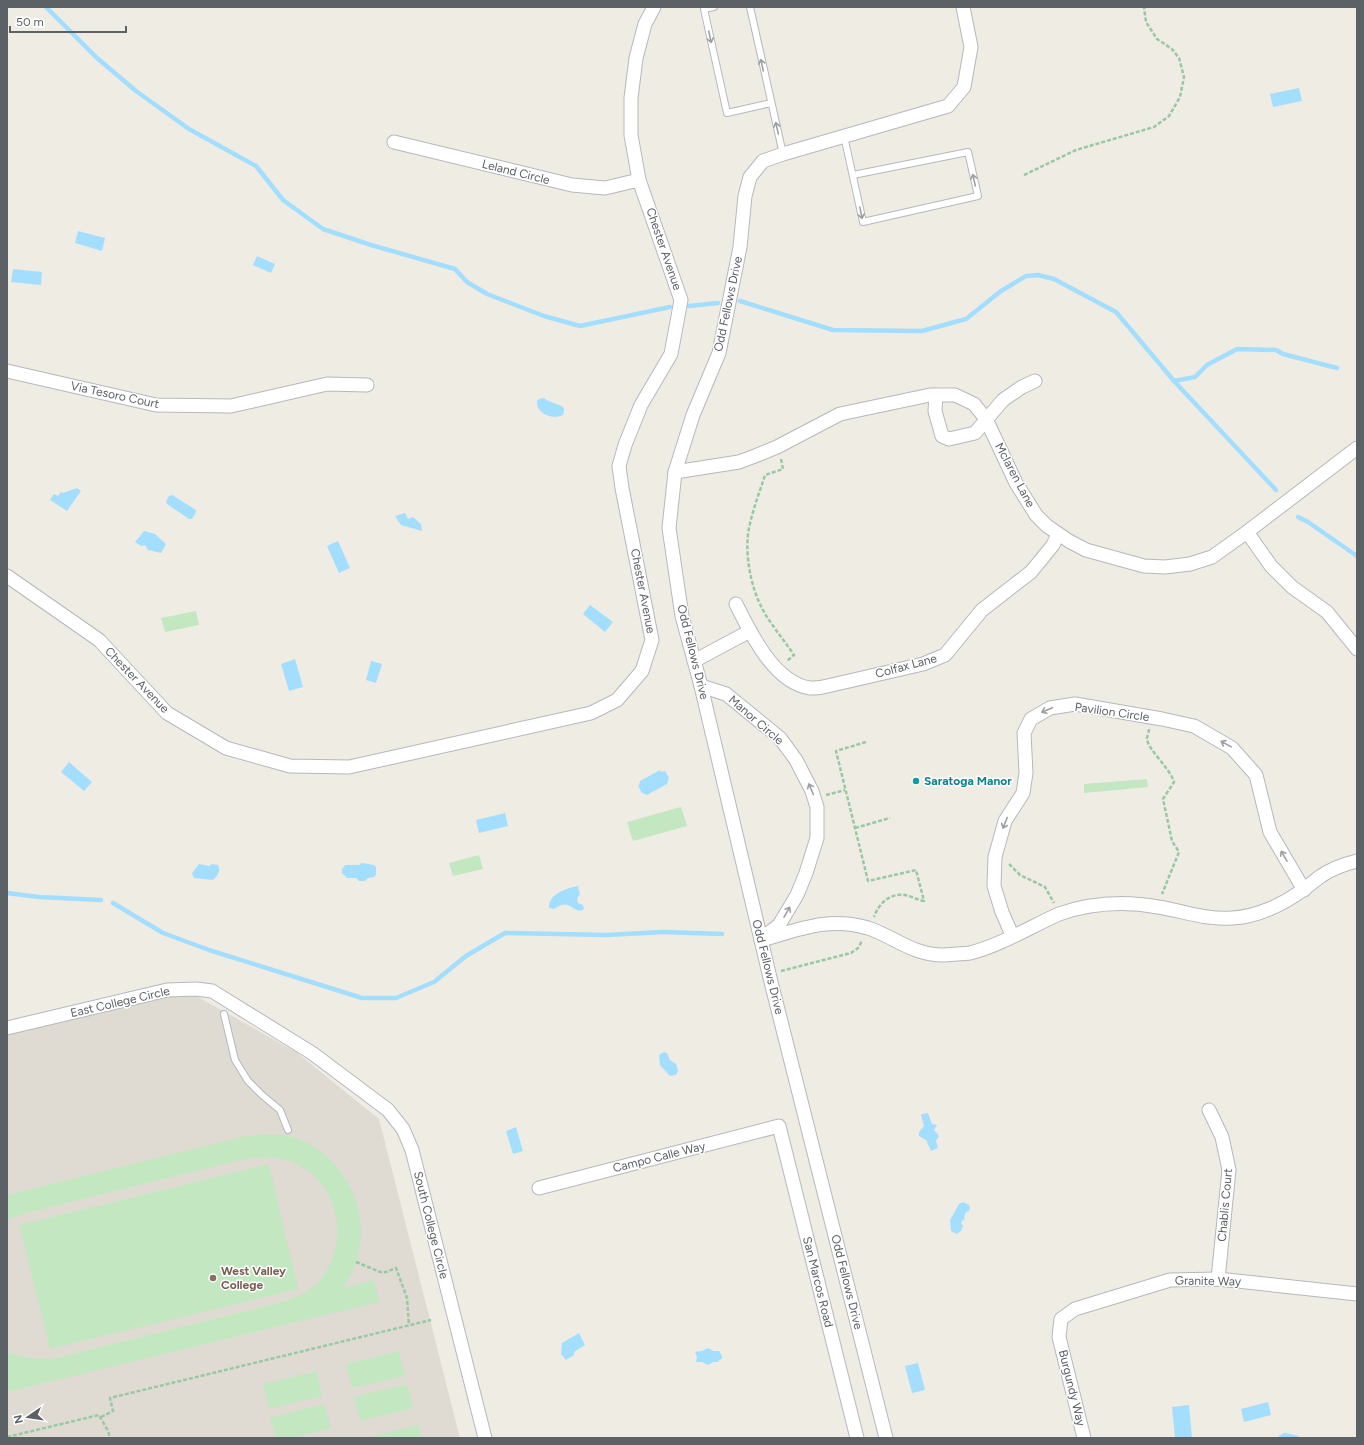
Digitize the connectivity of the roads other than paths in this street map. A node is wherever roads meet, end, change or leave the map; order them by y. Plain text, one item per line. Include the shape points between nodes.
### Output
1 (654, 7) edge
2 (714, 7) edge
3 (750, 7) edge
4 (963, 7) edge
5 (702, 8) edge
6 (771, 103) junction
7 (844, 136) junction
8 (394, 142) dead end
9 (783, 154) junction
10 (853, 175) junction
11 (639, 180) junction
12 (7, 371) edge
13 (1035, 382) dead end
14 (367, 385) dead end
15 (936, 395) junction
16 (986, 419) junction
17 (1357, 448) edge
18 (675, 472) junction
19 (1247, 532) junction
20 (1058, 534) junction
21 (7, 576) edge
22 (736, 604) dead end
23 (750, 631) junction
24 (1357, 649) edge
25 (694, 662) junction
26 (701, 686) junction
27 (1357, 861) edge
28 (1304, 890) junction
29 (1012, 936) junction
30 (761, 940) junction
31 (224, 1014) dead end
32 (7, 1028) edge
33 (312, 1053) joint
34 (1209, 1110) dead end
35 (779, 1126) joint
36 (288, 1130) dead end
37 (538, 1188) dead end
38 (1218, 1279) junction
39 (1357, 1294) edge
40 (1059, 1337) joint
41 (485, 1438) edge
42 (857, 1438) edge
43 (886, 1438) edge
44 (1084, 1438) edge

1 - 11 street, Chester Avenue via 645,24 638,51 631,98 631,135
2 - 5 lane
6 -> 3 lane
4 - 7 street, Odd Fellows Drive via 971,47 964,87 948,106
5 -> 6 lane via 727,113
9 -> 6 lane
7 - 9 street, Odd Fellows Drive
7 - 10 lane
8 - 11 street, Leland Circle via 572,185 605,188
9 - 18 street, Odd Fellows Drive via 763,161 750,177 745,196 740,247 719,353 693,415
10 -> 10 lane via 863,222 978,196 968,152
11 - 21 street, Chester Avenue via 681,300 670,354 640,405 620,466 622,488 652,640 642,672 617,700 591,713 349,767 290,766 226,748 167,713 100,640
12 - 14 street, Via Tesoro Court via 156,405 232,406 327,384
13 - 16 street via 1022,387 1003,400
15 - 16 street, Mclaren Lane via 955,395 974,404
15 - 16 street via 935,411 942,436 948,440 975,433
15 - 18 street, Mclaren Lane via 840,414 777,447 738,462
16 - 20 street, Mclaren Lane via 1016,483 1036,515
17 - 19 street, Mclaren Lane
18 - 25 street, Odd Fellows Drive via 669,528 682,616
19 - 20 street, Mclaren Lane via 1212,557 1190,564 1165,567 1144,566 1086,550
19 - 24 street via 1271,566 1292,587 1327,612
20 - 23 street, Colfax Lane via 1053,545 1031,572 982,610 945,655 922,664 810,688 794,682 777,668
22 - 23 street, Colfax Lane
23 - 25 street
25 - 26 street, Odd Fellows Drive
26 - 30 street, Odd Fellows Drive
30 -> 26 street, Manor Circle via 779,925 806,873 817,838 817,807 796,760 780,738 726,694
27 - 28 street via 1322,876
28 - 29 street via 1255,914 1232,918 1203,918 1131,903 1100,904 1070,910
28 -> 29 street, Pavilion Circle via 1270,832 1256,775 1232,748 1194,726 1075,704 1050,708 1030,719 1024,732 1026,773 1023,793 1005,821 995,856 994,886
29 - 30 street via 968,953 943,955 916,951 868,928 842,922 820,924
30 - 43 street, Odd Fellows Drive
31 - 36 lane via 235,1060 248,1082 280,1110
32 - 33 street, East College Circle via 167,990 196,989 212,991
33 - 41 street, South College Circle via 388,1110 402,1129 412,1150
34 - 38 street, Chablis Court via 1222,1137 1229,1170
35 - 37 street, Campo Calle Way
35 - 42 street, San Marcos Road
38 - 39 street, Granite Way
38 - 40 street, Granite Way via 1170,1280 1075,1309 1061,1319
40 - 44 street, Burgundy Way

